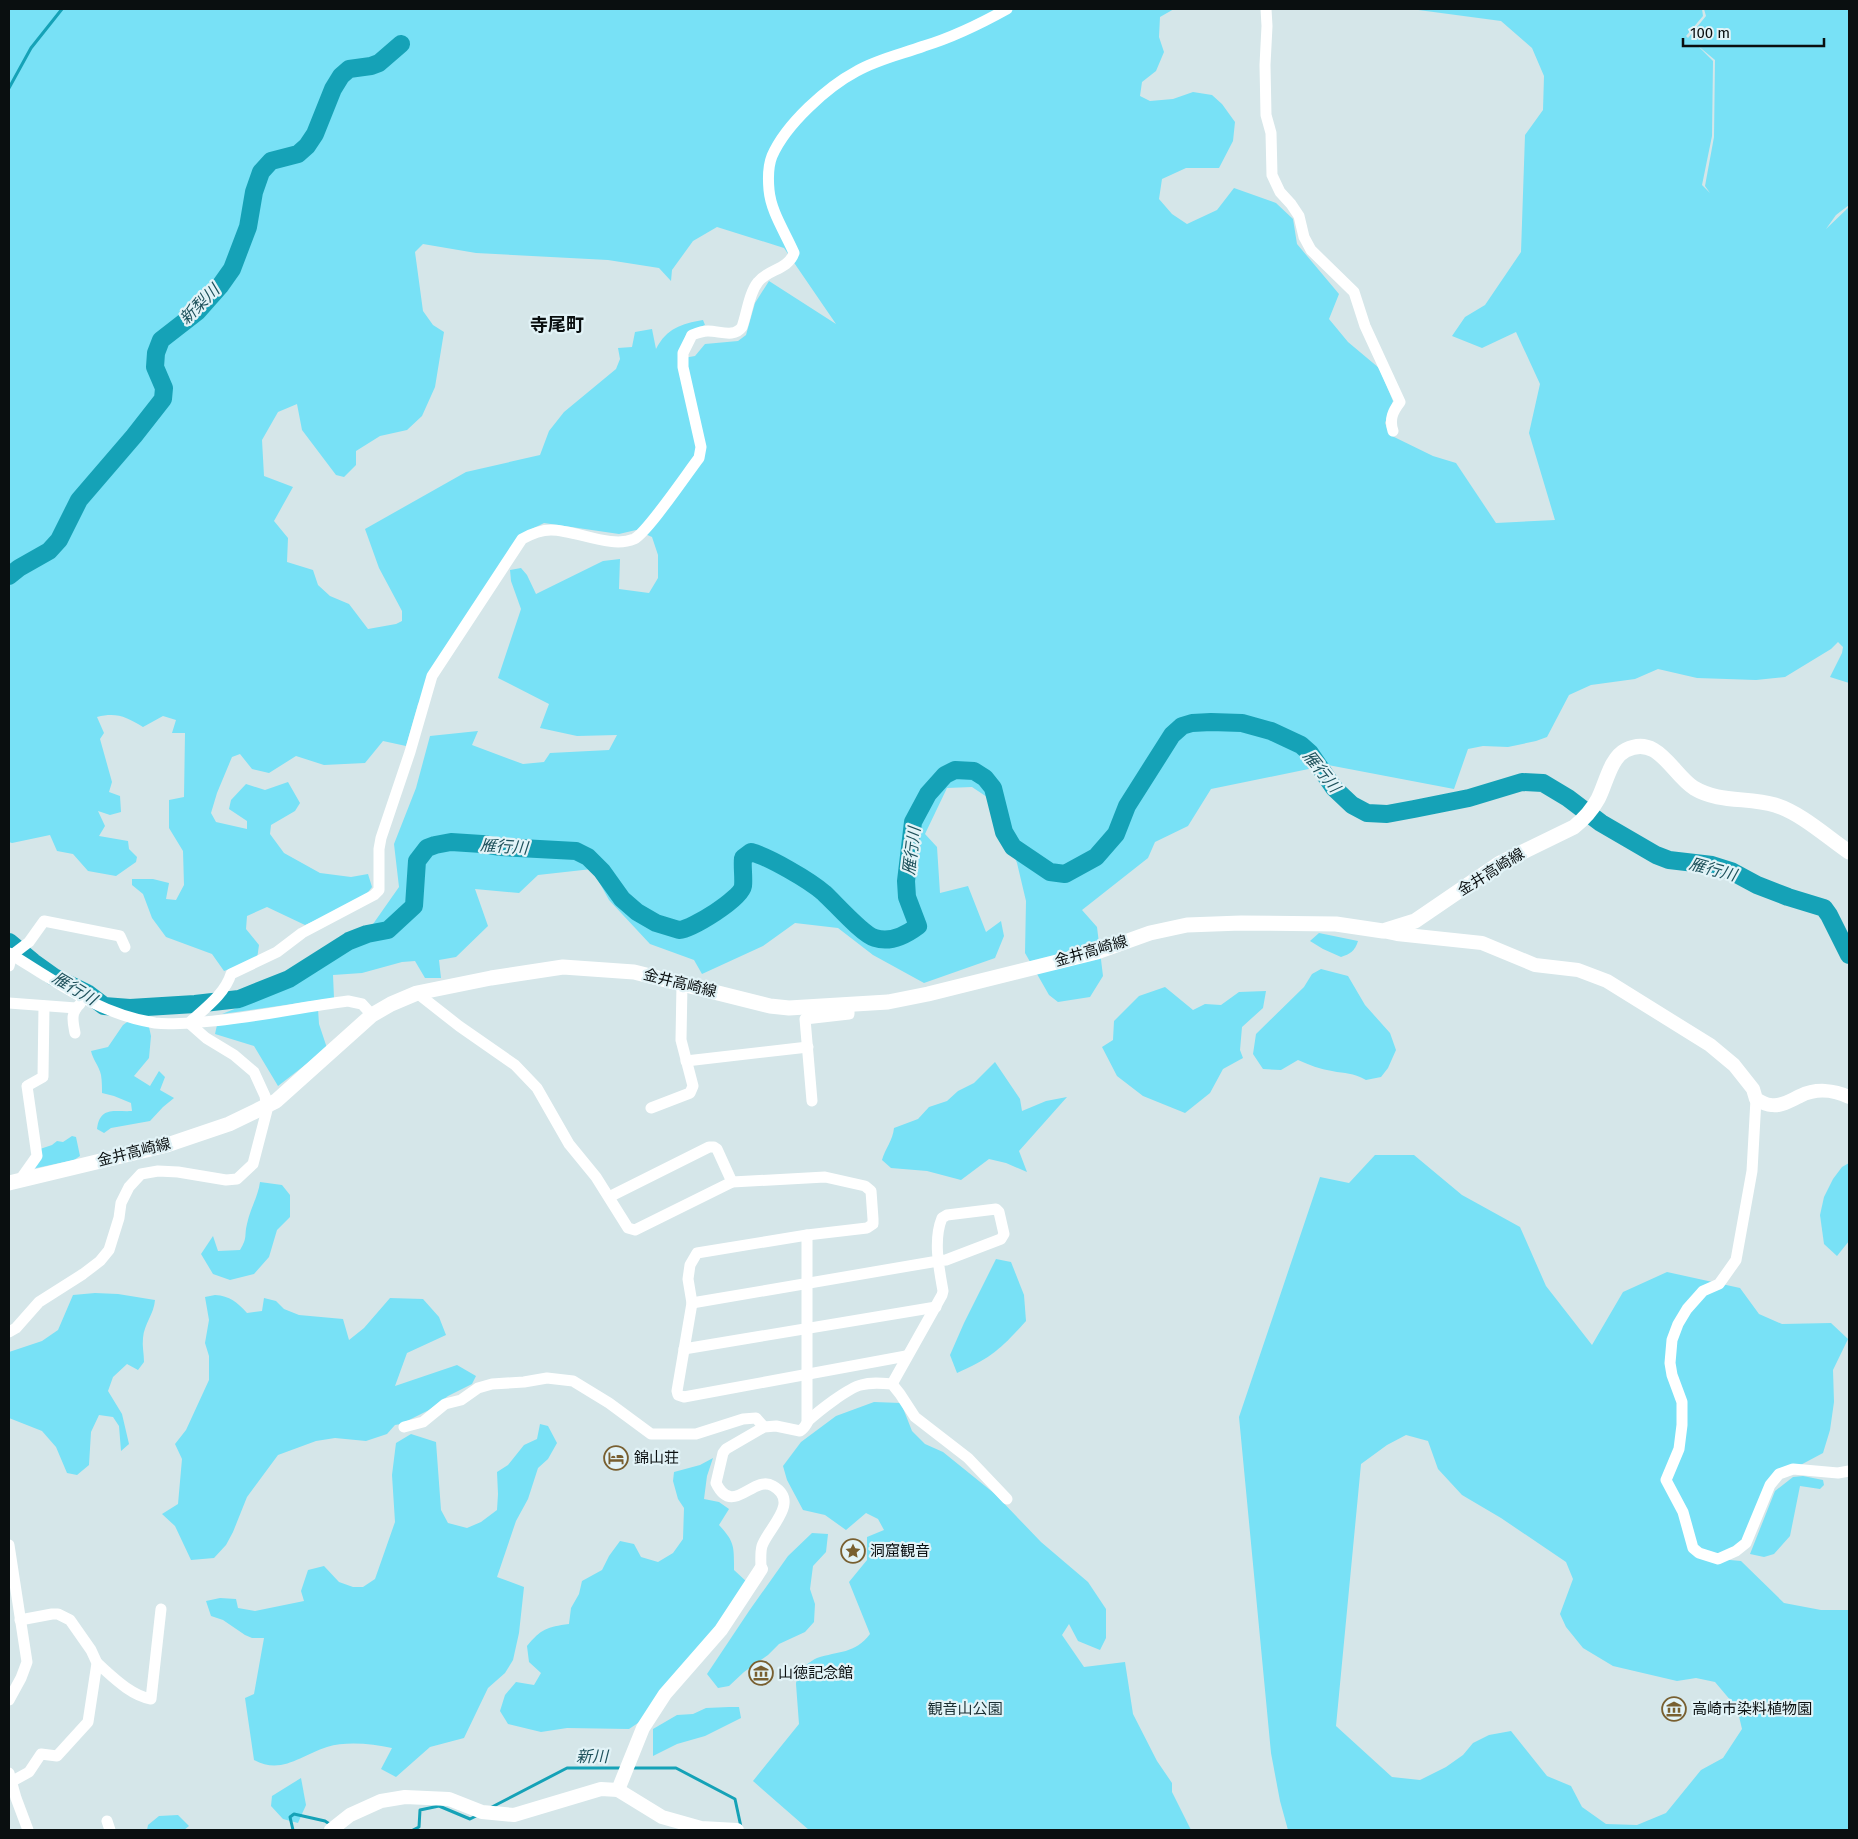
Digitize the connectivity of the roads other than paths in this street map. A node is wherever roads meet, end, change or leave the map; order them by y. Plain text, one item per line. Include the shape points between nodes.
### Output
1 (1007, 9) edge
2 (1266, 9) edge
3 (1393, 430) dead end
4 (1849, 852) edge
5 (1383, 931) junction
6 (125, 948) dead end
7 (12, 956) edge
8 (682, 984) junction
9 (417, 993) junction
10 (85, 999) junction
11 (9, 1003) edge
12 (849, 1005) junction
13 (44, 1006) junction
14 (76, 1008) junction
15 (372, 1015) junction
16 (189, 1023) junction
17 (75, 1033) dead end
18 (808, 1047) junction
19 (686, 1061) junction
20 (1849, 1097) edge
21 (1756, 1100) junction
22 (812, 1102) dead end
23 (651, 1108) dead end
24 (14, 1181) edge
25 (732, 1182) junction
26 (609, 1197) junction
27 (807, 1235) junction
28 (938, 1261) junction
29 (807, 1283) junction
30 (692, 1302) junction
31 (936, 1307) junction
32 (807, 1330) junction
33 (9, 1332) edge
34 (684, 1349) junction
35 (906, 1356) junction
36 (807, 1375) junction
37 (892, 1384) junction
38 (807, 1422) junction
39 (764, 1427) junction
40 (404, 1428) dead end
41 (1849, 1472) edge
42 (1007, 1499) dead end
43 (9, 1545) edge
44 (761, 1569) joint
45 (160, 1608) dead end
46 (20, 1620) junction
47 (97, 1663) junction
48 (9, 1700) edge
49 (10, 1779) edge
50 (618, 1790) junction
51 (28, 1830) edge
52 (331, 1830) edge
53 (737, 1830) edge

1 - 16 street via 970,30 856,71 797,119 772,156 768,172 773,209 794,253 791,261 758,281 740,330 734,334 706,331 692,335 683,353 683,367 701,447 698,458 634,539 615,542 551,530 534,533 522,540 432,676 381,838 379,890 302,933 277,952 231,974 228,984
2 - 3 street via 1266,115 1271,133 1272,175 1280,192 1299,216 1311,250 1354,292 1365,326 1400,402 1394,411
4 - 5 main road, 金井高崎線 via 1783,808 1720,798 1693,787 1651,748 1627,749 1614,763 1598,799 1584,820 1563,834 1500,863 1415,921
5 - 12 main road, 金井高崎線 via 1336,924 1188,926 1150,933 1097,952 928,994
5 - 21 street via 1482,943 1535,965 1578,970 1607,981 1710,1045 1734,1065 1753,1089
6 - 7 street via 120,936 44,921 29,942
7 - 10 street
8 - 9 main road, 金井高崎線 via 634,972 563,967
8 - 12 main road, 金井高崎線 via 770,1006
8 - 19 street via 681,1040
9 - 15 main road, 金井高崎線
9 - 26 street via 515,1065 531,1082 569,1144
10 - 14 street
10 - 16 street via 116,1013 156,1023
11 - 13 street
12 - 18 street via 849,1014 805,1018
13 - 14 street
13 - 24 street via 43,1077 27,1086 37,1156
14 - 17 street via 73,1017
15 - 16 street via 362,1004 348,1001
15 - 24 main road, 金井高崎線 via 276,1100 256,1112 167,1145
16 - 33 street via 254,1072 265,1096 267,1110 253,1164 237,1179 226,1180 178,1172 141,1174 129,1186 108,1250 100,1261 39,1302
18 - 19 street
18 - 22 street
19 - 23 street via 693,1090
20 - 21 street via 1836,1091 1822,1090 1802,1094 1775,1106
21 - 41 street via 1752,1171 1736,1260 1719,1284 1703,1291 1687,1309 1672,1340 1670,1363 1682,1402 1682,1425 1679,1449 1666,1480 1683,1512 1693,1548 1707,1557 1718,1559 1746,1542 1770,1485 1779,1474 1793,1469
25 - 26 street via 635,1230 628,1228
25 - 26 street via 717,1149 709,1147
25 - 27 street via 825,1177 865,1186 871,1191 873,1219 870,1226
27 - 29 street
27 - 30 street via 697,1253 690,1265 688,1279
28 - 28 street via 940,1221 944,1216 993,1209 999,1211 1004,1234 1001,1239
28 - 29 street
28 - 31 street via 943,1291
29 - 30 street
29 - 32 street
30 - 34 street
31 - 32 street
31 - 35 street
32 - 34 street
32 - 36 street
34 - 36 street via 677,1391 680,1396
35 - 36 street
35 - 37 street
36 - 38 street
37 - 38 street via 859,1385
37 - 42 street via 916,1417 968,1458
38 - 39 street via 800,1431
39 - 40 street via 756,1418 696,1434 652,1434 573,1381 547,1378 478,1388 461,1400 445,1404 423,1422
39 - 44 street via 723,1452 716,1483 722,1494 728,1497 767,1484 784,1498 782,1514 761,1548
43 - 46 street
44 - 50 street via 721,1630 665,1694 643,1728
45 - 47 street via 152,1699 122,1685
46 - 47 street via 58,1614 70,1620
46 - 48 street via 27,1662
47 - 49 street via 88,1722 56,1756 41,1754 29,1772
49 - 51 street
50 - 52 street via 601,1789 514,1815 482,1812 450,1799 405,1797 381,1801 350,1815
50 - 53 street via 662,1817 701,1828

